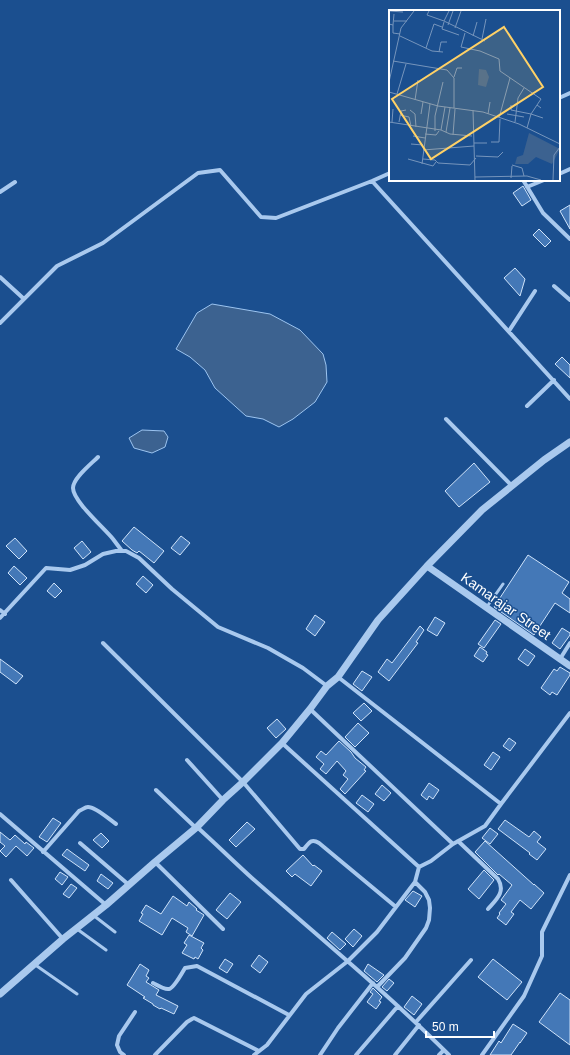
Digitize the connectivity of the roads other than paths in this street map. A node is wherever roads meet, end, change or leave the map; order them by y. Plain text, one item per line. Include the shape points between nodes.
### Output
1 (570, 93) edge
2 (560, 98) edge
3 (570, 169) edge
4 (389, 173) edge
5 (560, 174) edge
6 (372, 181) junction
7 (524, 181) edge
8 (542, 181) edge
9 (15, 182) dead end
10 (527, 187) junction
11 (0, 192) edge
12 (570, 239) edge
13 (0, 277) edge
14 (554, 286) dead end
15 (535, 291) dead end
16 (24, 299) junction
17 (570, 300) edge
18 (0, 323) edge
19 (509, 331) junction
20 (554, 380) junction
21 (570, 399) edge
22 (527, 406) dead end
23 (446, 419) dead end
24 (570, 442) edge
25 (98, 457) dead end
26 (512, 486) junction
27 (122, 551) junction
28 (426, 566) junction
29 (503, 584) dead end
30 (486, 608) junction
31 (0, 610) edge
32 (5, 614) junction
33 (0, 618) edge
34 (103, 643) dead end
35 (570, 643) edge
36 (560, 659) junction
37 (570, 666) edge
38 (338, 677) junction
39 (327, 686) junction
40 (310, 709) junction
41 (570, 713) edge
42 (282, 743) junction
43 (187, 760) dead end
44 (242, 782) junction
45 (156, 790) dead end
46 (223, 800) junction
47 (501, 804) junction
48 (0, 814) edge
49 (116, 824) dead end
50 (196, 827) junction
51 (458, 841) junction
52 (80, 843) dead end
53 (452, 844) junction
54 (43, 852) junction
55 (155, 862) junction
56 (419, 867) junction
57 (570, 876) edge
58 (11, 880) dead end
59 (414, 882) junction
60 (129, 885) junction
61 (106, 905) junction
62 (396, 907) junction
63 (488, 909) dead end
64 (93, 915) junction
65 (76, 928) junction
66 (223, 929) dead end
67 (115, 932) dead end
68 (62, 938) junction
69 (106, 950) dead end
70 (471, 960) dead end
71 (348, 961) junction
72 (34, 964) junction
73 (152, 983) dead end
74 (373, 984) junction
75 (377, 987) junction
76 (0, 994) edge
77 (77, 994) dead end
78 (398, 1006) junction
79 (135, 1012) dead end
80 (289, 1015) junction
81 (417, 1024) junction
82 (444, 1050) junction
83 (259, 1051) junction
84 (124, 1055) edge
85 (155, 1055) edge
86 (254, 1055) edge
87 (320, 1055) edge
88 (356, 1055) edge
89 (395, 1055) edge
90 (439, 1055) edge
91 (449, 1055) edge
92 (482, 1055) edge

1 - 2 street
3 - 5 street
4 - 6 street
6 - 16 street via 276,218 261,217 220,170 198,173 103,243 57,266
6 - 19 street
7 - 10 street
8 - 10 street
9 - 11 street
10 - 12 street via 542,213
13 - 16 street
14 - 17 street
15 - 19 street
16 - 18 street
19 - 20 street
20 - 21 street
20 - 22 street
23 - 26 street
24 - 26 street
25 - 27 street via 76,479 73,488 75,496
26 - 28 street via 482,510
27 - 32 street via 103,554 86,565 70,570 46,568
27 - 39 street via 139,558 218,627 268,648 303,668
28 - 30 street, Kamarajar Street
28 - 38 street via 378,620
29 - 30 lane
30 - 36 street, Kamarajar Street
31 - 32 street
32 - 33 street
34 - 44 street
35 - 36 street
36 - 37 street, Kamarajar Street
38 - 39 street
38 - 47 street
39 - 40 street
40 - 42 street
40 - 53 street
41 - 47 street
42 - 44 street
42 - 56 street
43 - 46 street
44 - 46 street
44 - 62 street via 300,849 304,849 312,841 319,842
45 - 50 street
46 - 50 street
47 - 51 street via 485,826
48 - 54 street
49 - 54 street via 96,810 84,808
50 - 55 street
50 - 71 street
51 - 53 street
51 - 63 street via 502,885 499,896
52 - 60 street
53 - 56 street
54 - 61 street
55 - 60 street
55 - 66 street
56 - 59 street
57 - 92 street via 542,932 542,956 524,996
58 - 68 street
59 - 62 street
59 - 75 street via 425,892 429,900 430,920 405,958
60 - 61 street
61 - 64 street
62 - 71 street via 377,932
64 - 65 street
64 - 67 lane
65 - 68 street
65 - 69 lane
68 - 72 street
70 - 81 street
71 - 74 street
71 - 80 street via 306,994
72 - 76 street
72 - 77 lane
73 - 80 street via 170,989 185,968 196,966
74 - 75 street
74 - 87 street
75 - 78 street
78 - 81 street
78 - 88 street
79 - 84 street via 119,1036 117,1045
80 - 83 street via 267,1045
81 - 82 street
81 - 89 street
82 - 90 street
82 - 91 street
83 - 85 street via 192,1018
83 - 86 street

